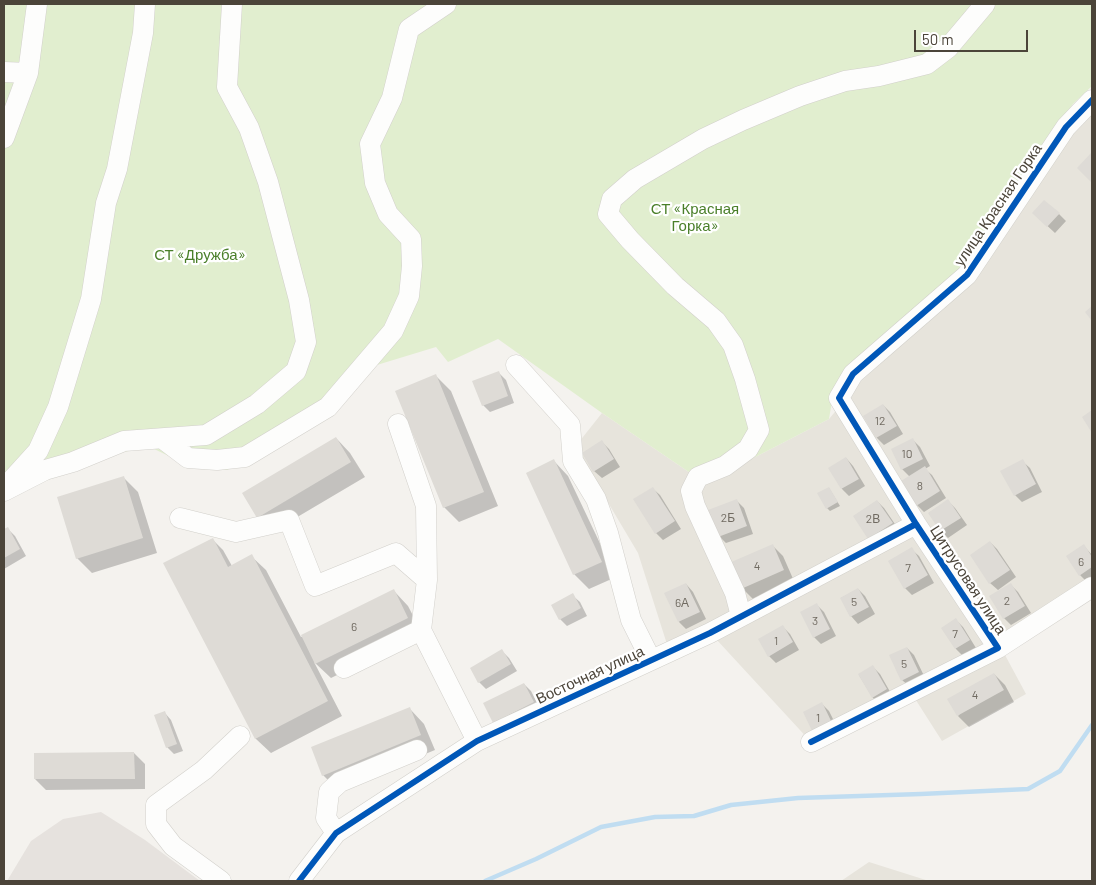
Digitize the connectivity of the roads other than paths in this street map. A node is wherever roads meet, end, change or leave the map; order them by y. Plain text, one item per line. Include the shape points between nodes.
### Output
1 (37, 4) edge
2 (145, 4) edge
3 (232, 4) edge
4 (446, 4) edge
5 (985, 4) edge
6 (4, 72) edge
7 (28, 73) junction
8 (1092, 100) edge
9 (4, 138) edge
10 (516, 365) dead end
11 (839, 398) joint
12 (398, 424) dead end
13 (163, 439) junction
14 (4, 490) edge
15 (180, 518) dead end
16 (916, 524) junction
17 (427, 580) junction
18 (1092, 587) edge
19 (741, 616) junction
20 (421, 630) junction
21 (998, 648) junction
22 (651, 660) junction
23 (344, 668) dead end
24 (240, 736) dead end
25 (477, 741) junction
26 (811, 742) dead end
27 (417, 750) dead end
28 (336, 833) junction
29 (220, 881) edge
30 (299, 881) edge

1 - 7 street
2 - 14 street via 143,33 117,169 106,202 91,299 58,407 38,452
3 - 13 street via 227,87 249,128 268,182 299,300 306,342 296,371 257,404 206,435
4 - 13 street via 409,29 392,98 370,144 375,184 388,214 411,239 409,296 393,331 328,407 244,457 217,460 188,458
5 - 19 street via 948,48 926,64 845,81 767,110 703,139 635,179 612,199 608,214 674,286 716,320 733,345 746,379 759,430 748,449 724,466 698,478 691,491 735,593
6 - 7 street
7 - 9 street
8 - 11 street, улица Красная Горка via 1066,127 967,275 853,374
10 - 22 street via 570,425 573,461 596,499 631,620
11 - 16 street, Цитрусовая улица
12 - 17 street via 426,506
13 - 14 street via 124,441 45,470
15 - 17 street via 236,532 289,520 315,586 396,553
16 - 19 street, Восточная улица
16 - 21 street, Цитрусовая улица
17 - 20 street
18 - 21 street
19 - 22 street, Восточная улица
20 - 23 street
20 - 25 street
21 - 26 street, Цитрусовая улица
22 - 25 street, Восточная улица
24 - 29 street via 204,770 156,805 156,824 173,846
25 - 28 street, Восточная улица
27 - 28 street via 340,782 328,792 326,818
28 - 30 street, Восточная улица

